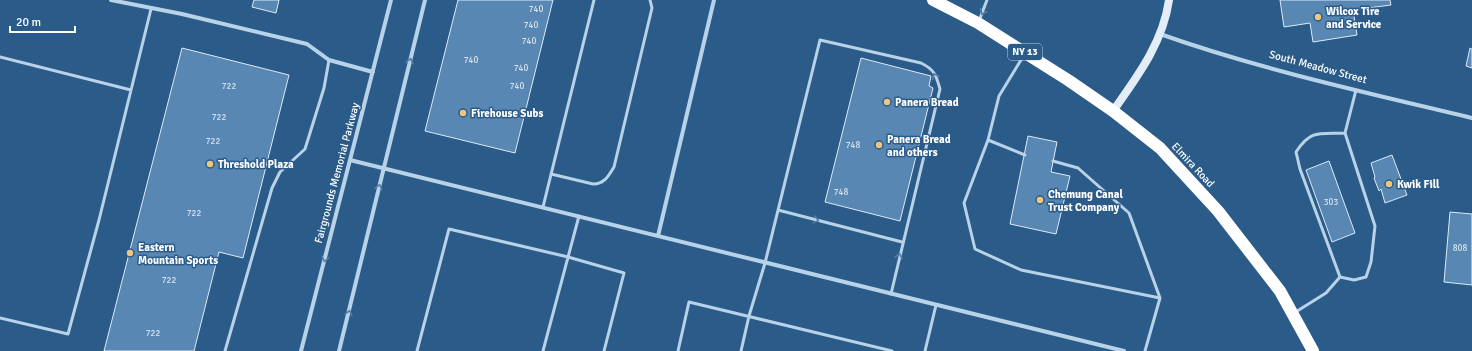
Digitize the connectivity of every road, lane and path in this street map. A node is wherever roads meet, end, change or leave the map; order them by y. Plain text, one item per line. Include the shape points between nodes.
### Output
1 (111, 0) edge
2 (391, 0) edge
3 (425, 0) edge
4 (594, 0) edge
5 (650, 0) edge
6 (714, 0) edge
7 (933, 0) edge
8 (987, 0) edge
9 (1169, 0) edge
10 (151, 8) junction
11 (978, 23) junction
12 (1160, 34) junction
13 (1026, 53) junction
14 (0, 57) edge
15 (329, 60) junction
16 (373, 72) junction
17 (131, 90) junction
18 (1356, 90) junction
19 (1113, 111) junction
20 (1472, 118) edge
21 (1345, 132) junction
22 (988, 140) junction
23 (1024, 154) dead end
24 (350, 160) junction
25 (1053, 161) dead end
26 (384, 168) junction
27 (551, 174) junction
28 (543, 207) junction
29 (778, 210) junction
30 (579, 216) junction
31 (658, 236) junction
32 (902, 242) junction
33 (568, 257) junction
34 (765, 263) junction
35 (1340, 277) junction
36 (891, 294) junction
37 (1160, 298) junction
38 (936, 305) junction
39 (1293, 314) junction
40 (749, 316) junction
41 (0, 318) edge
42 (225, 351) edge
43 (301, 351) edge
44 (339, 351) edge
45 (417, 351) edge
46 (543, 351) edge
47 (604, 351) edge
48 (678, 351) edge
49 (741, 351) edge
50 (892, 351) edge
51 (925, 351) edge
52 (1124, 351) edge
53 (1145, 351) edge
54 (1313, 351) edge

1 - 10 street
2 - 16 street, Fairgrounds Memorial Parkway
26 -> 3 street
4 - 27 lane
5 - 27 lane via 652,8 614,167 607,179 598,184
6 - 31 street
7 - 11 highway, NY 13
8 -> 11 lane
9 - 12 street via 1167,16
10 - 15 street via 307,44
10 - 17 lane
11 - 13 highway, NY 13
12 - 18 street, South Meadow Street via 1231,57
12 - 19 street via 1147,62
13 - 19 highway, NY 13
13 - 22 lane via 999,96
14 - 17 lane
15 - 16 street
15 - 42 lane via 324,88 305,149 280,172 272,188
16 - 24 street, Fairgrounds Memorial Parkway
17 - 41 lane via 68,334
18 - 20 street, South Meadow Street
18 - 21 lane
19 - 39 highway, Elmira Road / NY 13 via 1160,148 1218,211 1280,291
21 - 35 lane via 1375,226 1372,262 1366,278 1354,280
21 - 35 lane via 1312,135 1303,141 1296,152
22 - 23 lane
22 - 37 lane via 964,203 975,249 1021,270
24 - 26 street
24 -> 43 street, Fairgrounds Memorial Parkway
25 - 37 lane via 1078,168 1129,213
26 - 28 street
44 -> 26 street
27 - 28 lane
28 - 30 street
29 -> 32 lane
32 -> 29 lane via 940,89 936,75 930,67 921,63 820,40
29 - 34 lane
30 - 31 street
30 - 33 lane
31 - 34 street
36 -> 32 lane
33 - 45 lane via 449,229
33 - 46 lane
33 - 47 lane via 624,274
34 - 36 street
34 - 40 lane
35 - 39 lane via 1326,293
36 - 38 street
37 - 53 lane
38 - 51 lane
38 - 52 street
39 - 54 highway, Elmira Road / NY 13
40 - 48 lane via 689,302
40 - 49 lane
40 - 50 lane

